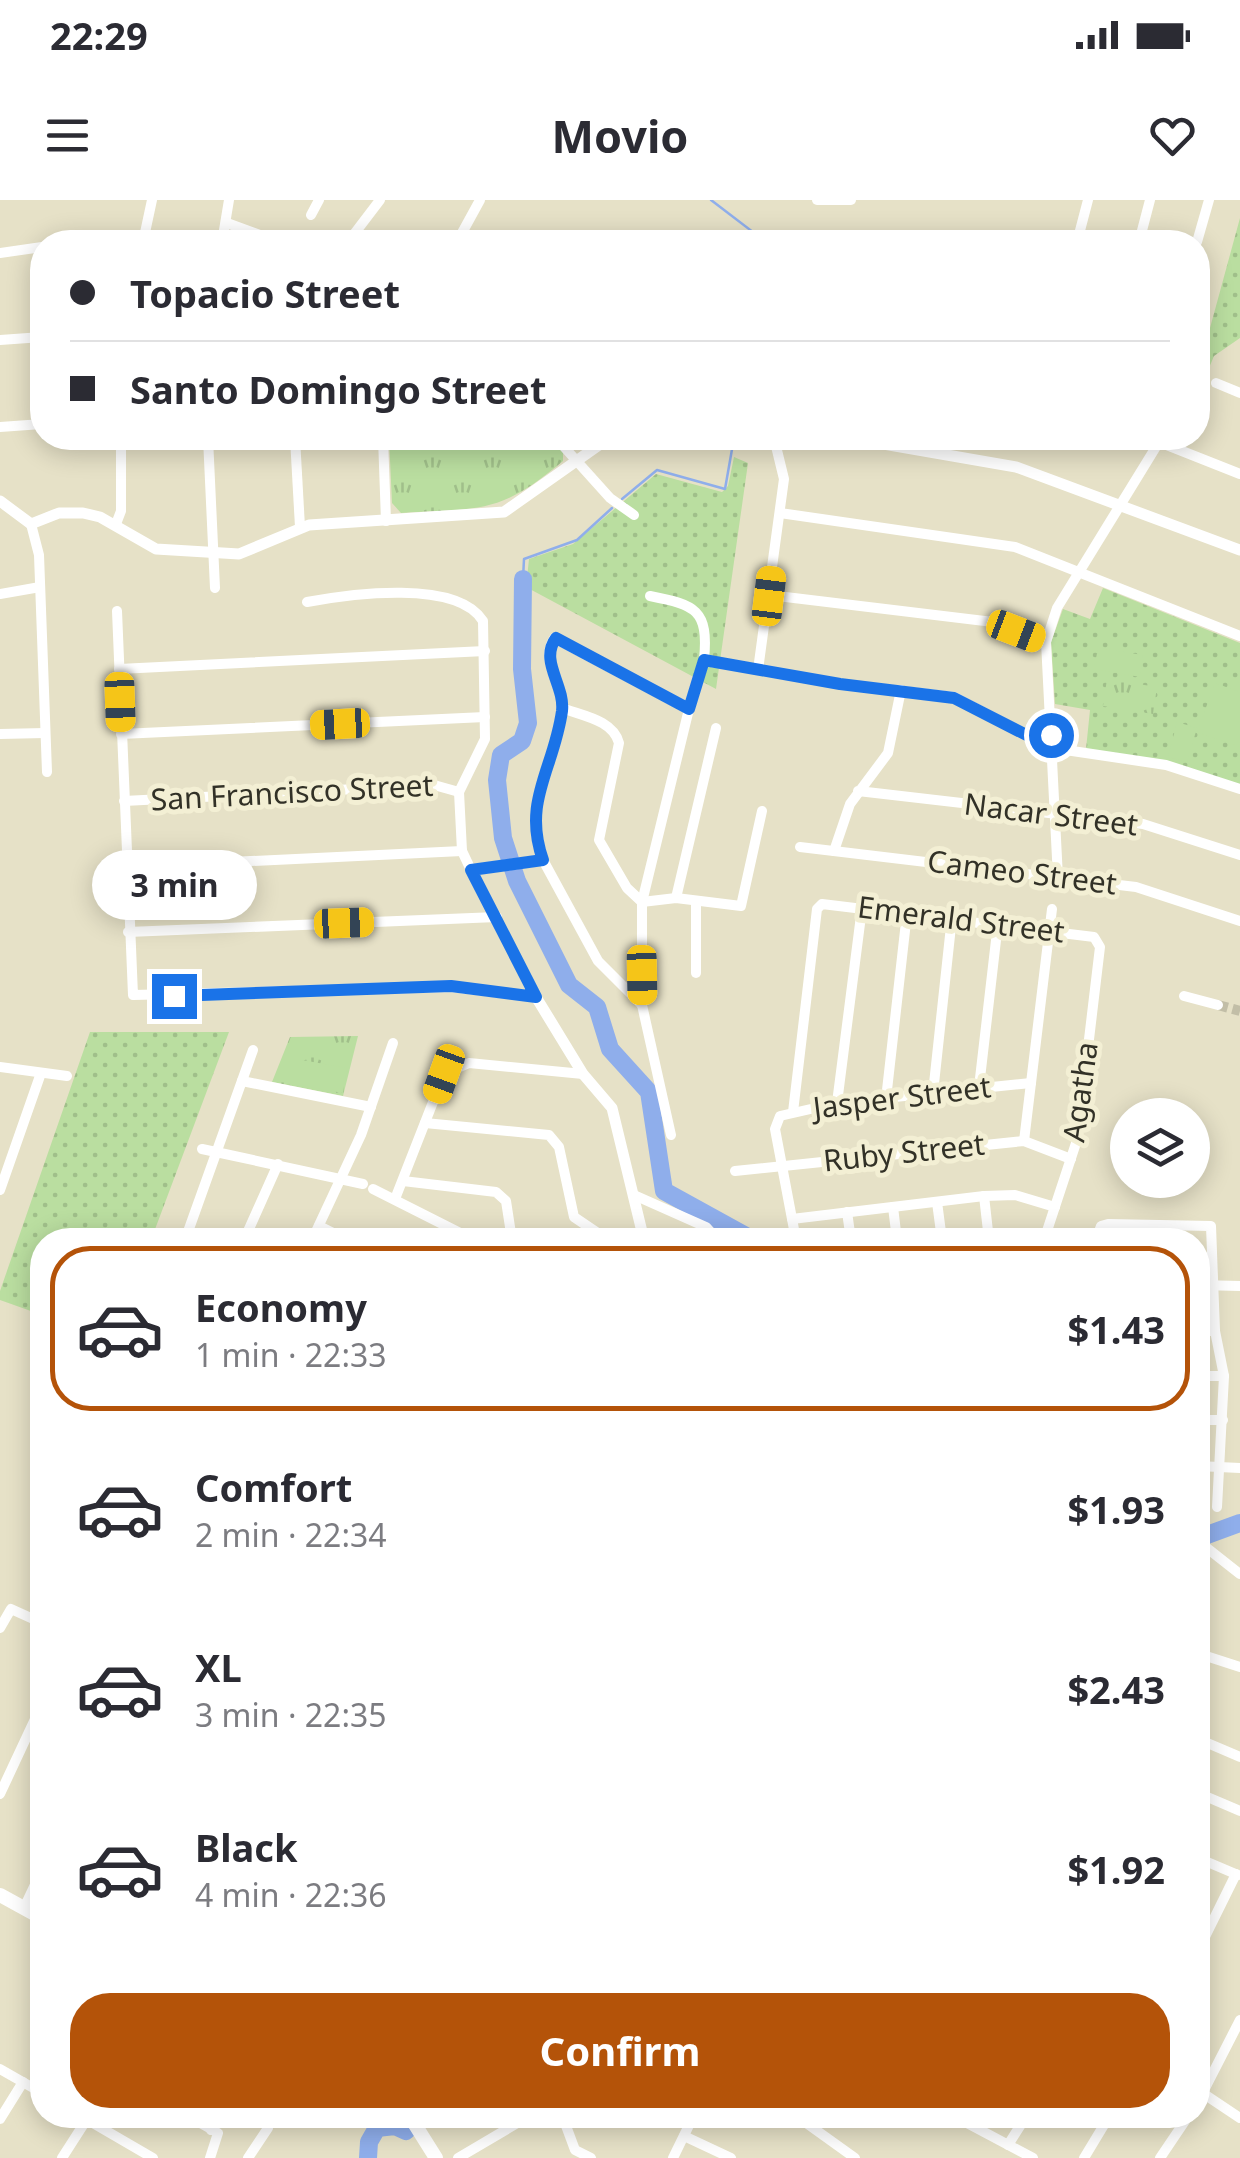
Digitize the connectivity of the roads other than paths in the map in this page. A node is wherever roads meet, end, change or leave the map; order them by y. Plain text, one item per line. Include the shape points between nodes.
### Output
1 (152, 200) edge
2 (229, 200) edge
3 (314, 200) edge
4 (380, 200) edge
5 (480, 200) edge
6 (817, 200) edge
7 (850, 200) edge
8 (1088, 200) edge
9 (1150, 200) edge
10 (1209, 200) edge
11 (836, 201) edge
12 (311, 215) dead end
13 (227, 223) junction
14 (146, 230) edge
15 (225, 230) edge
16 (247, 230) edge
17 (357, 230) edge
18 (464, 230) edge
19 (1080, 230) edge
20 (1142, 230) edge
21 (1200, 230) edge
22 (30, 249) edge
23 (0, 253) edge
24 (30, 337) edge
25 (0, 340) edge
26 (1216, 384) dead end
27 (1240, 393) edge
28 (30, 425) edge
29 (0, 428) edge
30 (120, 450) edge
31 (209, 450) edge
32 (296, 450) edge
33 (383, 450) edge
34 (569, 450) edge
35 (595, 450) edge
36 (777, 450) edge
37 (932, 450) edge
38 (1149, 450) edge
39 (1179, 450) edge
40 (578, 459) junction
41 (1240, 474) edge
42 (0, 501) edge
43 (1121, 504) junction
44 (780, 513) junction
45 (634, 514) dead end
46 (386, 521) junction
47 (31, 524) junction
48 (116, 524) junction
49 (300, 527) junction
50 (1240, 550) edge
51 (213, 555) junction
52 (1077, 573) junction
53 (40, 588) junction
54 (215, 588) dead end
55 (0, 594) edge
56 (650, 596) dead end
57 (769, 596) junction
58 (308, 602) dead end
59 (117, 611) dead end
60 (1240, 636) edge
61 (1046, 642) junction
62 (486, 650) junction
63 (709, 661) junction
64 (119, 669) junction
65 (758, 670) junction
66 (901, 690) junction
67 (562, 708) junction
68 (689, 709) junction
69 (486, 717) junction
70 (716, 728) dead end
71 (45, 733) junction
72 (0, 734) edge
73 (121, 734) junction
74 (1052, 748) junction
75 (47, 772) dead end
76 (1240, 790) edge
77 (858, 791) junction
78 (460, 792) junction
79 (124, 801) junction
80 (762, 810) dead end
81 (1056, 814) junction
82 (800, 847) dead end
83 (834, 850) junction
84 (462, 851) junction
85 (1240, 856) edge
86 (543, 860) junction
87 (126, 867) junction
88 (471, 870) junction
89 (1058, 878) junction
90 (676, 898) junction
91 (696, 901) junction
92 (642, 902) junction
93 (862, 908) junction
94 (1052, 909) dead end
95 (907, 913) junction
96 (496, 917) junction
97 (952, 917) junction
98 (1240, 921) edge
99 (998, 923) junction
100 (1050, 929) junction
101 (128, 932) junction
102 (1099, 941) joint
103 (696, 973) dead end
104 (1184, 996) dead end
105 (536, 997) junction
106 (1218, 1005) tunnel mouth
107 (642, 1006) junction
108 (394, 1044) dead end
109 (253, 1050) dead end
110 (0, 1067) edge
111 (41, 1072) junction
112 (582, 1074) junction
113 (67, 1076) dead end
114 (242, 1081) junction
115 (1031, 1084) junction
116 (979, 1087) junction
117 (933, 1093) junction
118 (886, 1099) junction
119 (837, 1103) junction
120 (372, 1107) junction
121 (793, 1112) junction
122 (426, 1123) junction
123 (671, 1136) dead end
124 (1024, 1142) junction
125 (0, 1149) edge
126 (202, 1149) dead end
127 (215, 1152) junction
128 (12, 1155) junction
129 (1071, 1159) junction
130 (278, 1164) junction
131 (780, 1166) junction
132 (735, 1171) dead end
133 (343, 1176) junction
134 (403, 1180) junction
135 (0, 1190) edge
136 (634, 1196) junction
137 (984, 1196) junction
138 (396, 1199) junction
139 (937, 1202) junction
140 (1055, 1206) junction
141 (893, 1207) junction
142 (847, 1212) junction
143 (792, 1219) junction
144 (319, 1226) joint
145 (189, 1228) edge
146 (249, 1228) edge
147 (323, 1228) edge
148 (451, 1228) edge
149 (510, 1228) edge
150 (586, 1228) edge
151 (641, 1228) edge
152 (708, 1228) edge
153 (794, 1228) edge
154 (849, 1228) edge
155 (896, 1228) edge
156 (940, 1228) edge
157 (988, 1228) edge
158 (1048, 1228) edge
159 (1100, 1228) edge
160 (1209, 1228) edge
161 (1210, 1229) edge
162 (1210, 1286) edge
163 (1213, 1286) junction
164 (1240, 1286) edge
165 (1210, 1331) edge
166 (1215, 1331) junction
167 (1210, 1376) edge
168 (1224, 1376) junction
169 (1210, 1420) edge
170 (1223, 1420) junction
171 (1210, 1467) edge
172 (1220, 1467) junction
173 (1240, 1468) edge
174 (1217, 1508) dead end
175 (1210, 1551) edge
176 (1240, 1574) edge
177 (30, 1618) edge
178 (0, 1628) edge
179 (1210, 1657) edge
180 (1240, 1667) edge
181 (30, 1730) edge
182 (1210, 1743) edge
183 (1240, 1757) edge
184 (0, 1794) edge
185 (1210, 1798) edge
186 (1240, 1811) edge
187 (1210, 1863) edge
188 (1238, 1874) edge
189 (0, 1895) edge
190 (30, 1895) edge
191 (24, 1908) junction
192 (30, 1911) edge
193 (1210, 1927) edge
194 (1240, 2020) edge
195 (0, 2070) edge
196 (1210, 2076) edge
197 (23, 2082) junction
198 (30, 2086) edge
199 (1210, 2101) edge
200 (1240, 2118) edge
201 (0, 2119) edge
202 (77, 2128) edge
203 (101, 2128) edge
204 (208, 2128) edge
205 (268, 2128) dead end
206 (417, 2128) edge
207 (508, 2128) edge
208 (566, 2128) edge
209 (688, 2128) edge
210 (813, 2128) edge
211 (976, 2128) edge
212 (1019, 2128) edge
213 (1102, 2128) edge
214 (1180, 2128) edge
215 (211, 2130) joint
216 (684, 2136) junction
217 (1008, 2145) junction
218 (574, 2154) edge
219 (149, 2157) edge
220 (62, 2158) edge
221 (210, 2158) edge
222 (248, 2158) edge
223 (436, 2158) edge
224 (458, 2158) edge
225 (592, 2158) edge
226 (673, 2158) edge
227 (731, 2158) edge
228 (854, 2158) edge
229 (1033, 2158) edge
230 (1084, 2158) edge
231 (1160, 2158) edge

1 - 14 street
2 - 13 street
3 - 12 street
4 - 17 street
5 - 18 street
6 - 11 street
7 - 11 street
8 - 19 street
9 - 20 street
10 - 21 street
13 - 15 street
13 - 16 street
22 - 23 street
24 - 25 street
26 - 27 street
28 - 29 street
30 - 48 street
31 - 51 street
32 - 49 street
33 - 46 street
34 - 40 street
35 - 40 street
36 - 44 street via 784,479
37 - 43 street via 1016,466
38 - 43 street
39 - 41 street
40 - 45 street via 610,498
40 - 46 street via 504,512
42 - 47 street
43 - 50 street
43 - 52 street
44 - 52 street via 1015,547
44 - 57 street
46 - 49 street
47 - 48 street via 71,513
47 - 53 street
48 - 51 street via 156,549
49 - 51 street via 259,549
51 - 54 street
52 - 60 street
52 - 61 street
53 - 55 street
53 - 71 street
56 - 63 street via 699,612
57 - 61 street via 993,622
57 - 65 street
58 - 62 street via 393,592 452,600 476,609
59 - 64 street
61 - 74 street
62 - 64 street
62 - 69 street
63 - 65 street
63 - 68 street
64 - 73 street
65 - 66 street
66 - 74 street via 954,698
66 - 77 street via 888,753
67 - 68 street via 549,660 556,638
67 - 86 street via 533,816
67 - 92 street via 617,734 599,840 626,888
68 - 92 street
69 - 73 street
69 - 78 street via 484,748
70 - 90 street
71 - 72 street
71 - 75 street
73 - 79 street
74 - 76 street via 1166,765
74 - 81 street
77 - 81 street, Nacar Street
77 - 83 street
78 - 79 street, San Francisco Street via 434,785
78 - 84 street
79 - 87 street
80 - 91 street via 740,906
81 - 85 street, Nacar Street via 1143,824
81 - 89 street
82 - 83 street, Cameo Street
83 - 89 street, Cameo Street
84 - 87 street
84 - 88 street
86 - 88 street
86 - 107 street via 598,962
87 - 101 street
88 - 96 street
89 - 98 street, Cameo Street via 1136,886
90 - 91 street
90 - 92 street
91 - 103 street
92 - 107 street
93 - 95 street, Emerald Street
93 - 119 street
93 - 121 street, Emerald Street via 817,909
94 - 100 street
95 - 97 street, Emerald Street
95 - 118 street
96 - 101 street
96 - 105 street
97 - 99 street, Emerald Street
97 - 117 street
99 - 100 street, Emerald Street
99 - 116 street
100 - 102 street, Emerald Street
100 - 115 street
101 - 105 street via 132,992 138,998 451,986
102 - 129 street, Agatha
104 - 106 street
105 - 112 street
107 - 123 street
108 - 120 street
109 - 114 street
110 - 111 street
111 - 113 street
111 - 128 street
112 - 122 street via 454,1066 444,1074
112 - 136 street via 612,1108
114 - 120 street
114 - 127 street
115 - 116 street, Jasper Street
115 - 124 street
116 - 117 street, Jasper Street
117 - 118 street, Jasper Street
118 - 119 street, Jasper Street
119 - 121 street, Jasper Street
120 - 133 street
121 - 131 street, Jasper Street via 780,1116 775,1129
122 - 134 street
122 - 150 street via 549,1135 559,1148 574,1216
124 - 129 street, Ruby Street
124 - 131 street, Ruby Street
125 - 128 street
126 - 127 street
127 - 130 street
127 - 145 street
128 - 135 street
129 - 140 street, Agatha
130 - 133 street
130 - 146 street
131 - 132 street, Ruby Street
131 - 143 street, Jasper Street
133 - 138 street
133 - 144 street
134 - 138 street
134 - 149 street via 496,1192 506,1202
136 - 151 street
136 - 152 street
137 - 139 street
137 - 140 street via 1015,1195
137 - 157 street
138 - 148 street
139 - 141 street
139 - 156 street
140 - 158 street, Agatha
141 - 142 street
141 - 155 street
142 - 143 street
142 - 154 street
143 - 153 street, Jasper Street
144 - 147 street
159 - 160 street
161 - 163 street
162 - 163 street
163 - 164 street
163 - 166 street
165 - 166 street
166 - 168 street
167 - 168 street
168 - 170 street
169 - 170 street
170 - 172 street
171 - 172 street
172 - 173 street
172 - 174 street
175 - 176 street
177 - 178 street via 9,1610
179 - 180 street
181 - 184 street
182 - 183 street
185 - 186 street
187 - 188 street
188 - 193 street
189 - 191 main road
190 - 191 street
191 - 192 main road
194 - 196 street
195 - 197 street
197 - 198 street
197 - 201 street
199 - 200 street
202 - 220 street
203 - 219 street
204 - 215 street
205 - 222 street
206 - 223 main road
207 - 224 street
208 - 218 street
209 - 216 street
210 - 228 street
211 - 217 street
212 - 217 street
213 - 230 street
214 - 231 street
215 - 221 street via 218,2143
216 - 226 street
216 - 227 street
217 - 229 street
218 - 225 street

